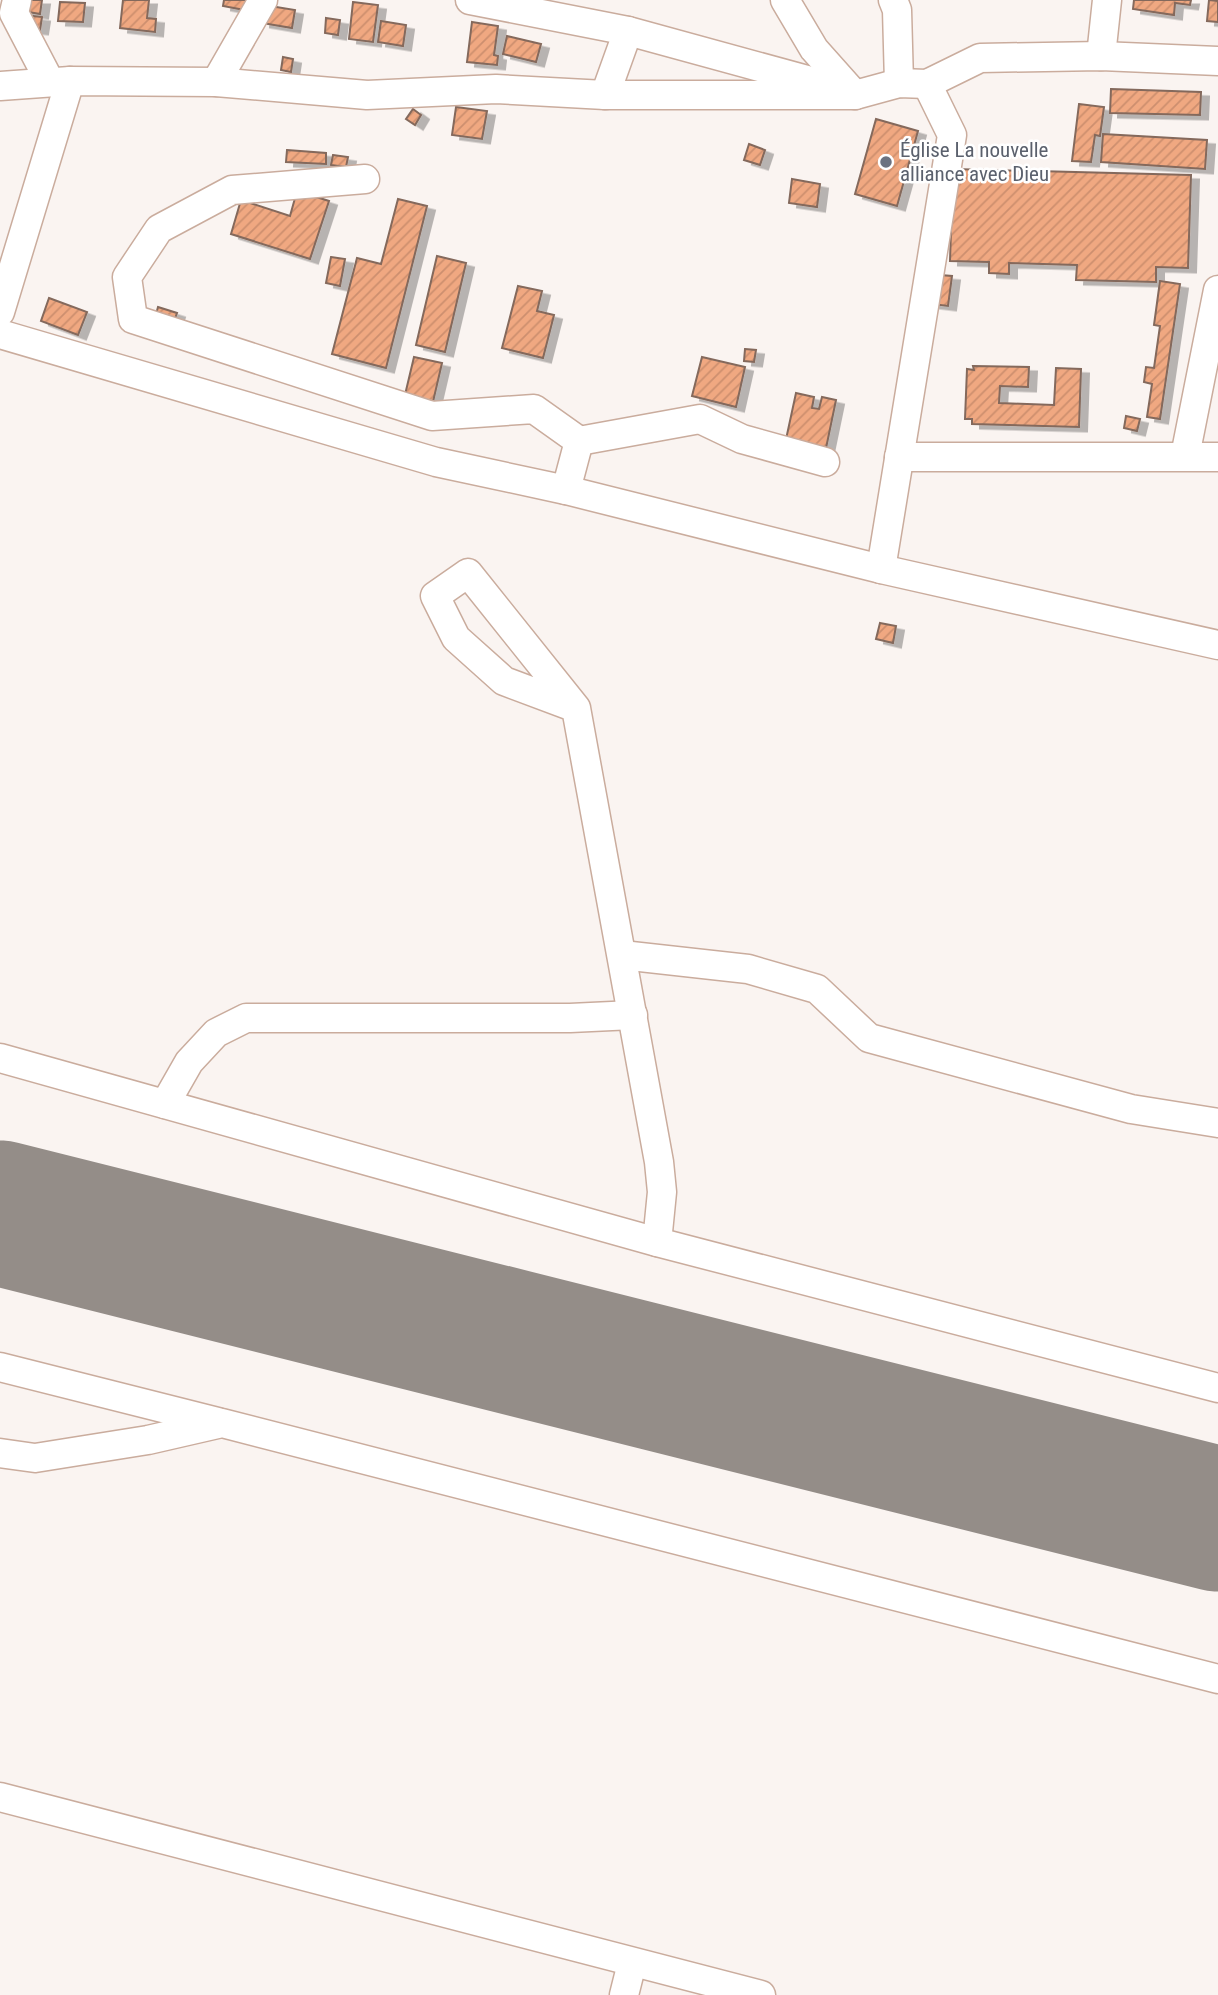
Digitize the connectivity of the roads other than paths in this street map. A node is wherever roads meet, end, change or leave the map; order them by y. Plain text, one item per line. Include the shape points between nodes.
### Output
1 (17, 0) edge
2 (263, 0) edge
3 (470, 0) edge
4 (785, 0) edge
5 (893, 0) edge
6 (1107, 0) edge
7 (628, 31) junction
8 (1101, 56) junction
9 (1218, 61) edge
10 (60, 82) junction
11 (216, 82) junction
12 (899, 83) junction
13 (927, 84) junction
14 (0, 86) edge
15 (855, 94) junction
16 (605, 95) junction
17 (365, 179) dead end
18 (1218, 290) edge
19 (0, 312) edge
20 (0, 334) edge
21 (579, 441) junction
22 (1185, 456) junction
23 (899, 457) junction
24 (1218, 457) edge
25 (825, 461) dead end
26 (566, 490) junction
27 (881, 569) junction
28 (1218, 645) edge
29 (576, 708) junction
30 (622, 955) junction
31 (633, 1015) junction
32 (0, 1058) edge
33 (165, 1104) junction
34 (1218, 1123) edge
35 (657, 1242) junction
36 (0, 1367) edge
37 (1218, 1388) edge
38 (222, 1423) junction
39 (0, 1453) edge
40 (1218, 1679) edge
41 (0, 1797) edge
42 (632, 1963) junction
43 (624, 1995) edge
44 (761, 1995) edge

1 - 10 street via 15,13
2 - 11 street
3 - 7 street
4 - 15 street via 814,48
5 - 12 street
6 - 8 street
7 - 15 street
7 - 16 street
8 - 9 street
8 - 13 street via 980,58
10 - 11 street
10 - 14 street
10 - 19 street
11 - 16 street via 367,95 496,89
12 - 13 street
12 - 15 street
13 - 23 street via 952,135
15 - 16 street
17 - 21 street via 232,190 159,229 127,277 134,318 432,416 534,410
18 - 22 street
20 - 26 street via 436,462
21 - 25 street via 700,419 742,439
21 - 26 street
22 - 23 street
22 - 24 street
23 - 27 street
26 - 27 street
27 - 28 street
29 - 29 street via 468,573 435,596 456,638 505,681
29 - 30 street
30 - 31 street
30 - 34 street via 748,969 817,989 869,1038 1131,1109
31 - 33 street via 246,1018 216,1034 190,1062
31 - 35 street via 659,1162 662,1192
32 - 33 street
33 - 35 street
35 - 37 street
36 - 38 street
38 - 39 street via 34,1458
38 - 40 street
41 - 42 street
42 - 43 street
42 - 44 street

